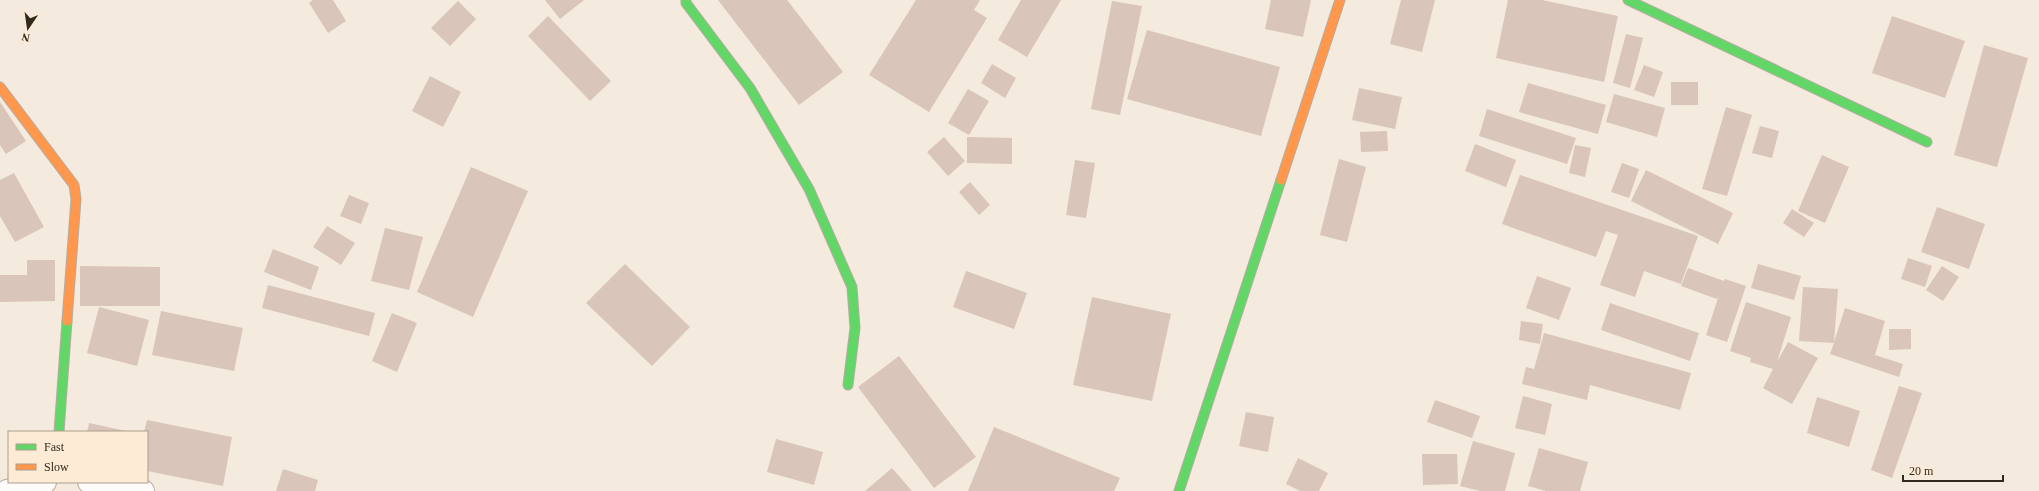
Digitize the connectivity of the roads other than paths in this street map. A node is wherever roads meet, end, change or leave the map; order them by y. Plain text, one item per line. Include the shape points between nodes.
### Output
1 (686, 0) edge
2 (1340, 0) edge
3 (1628, 0) edge
4 (0, 87) edge
5 (1927, 142) dead end
6 (848, 385) dead end
7 (59, 431) edge
8 (41, 483) edge
9 (94, 483) edge
10 (7, 491) edge
11 (143, 491) edge
12 (1179, 491) edge

1 - 6 street via 750,88 809,189 852,287 856,328
2 - 12 street
3 - 5 street
4 - 7 street via 74,185 76,199
8 - 10 street
9 - 11 street

